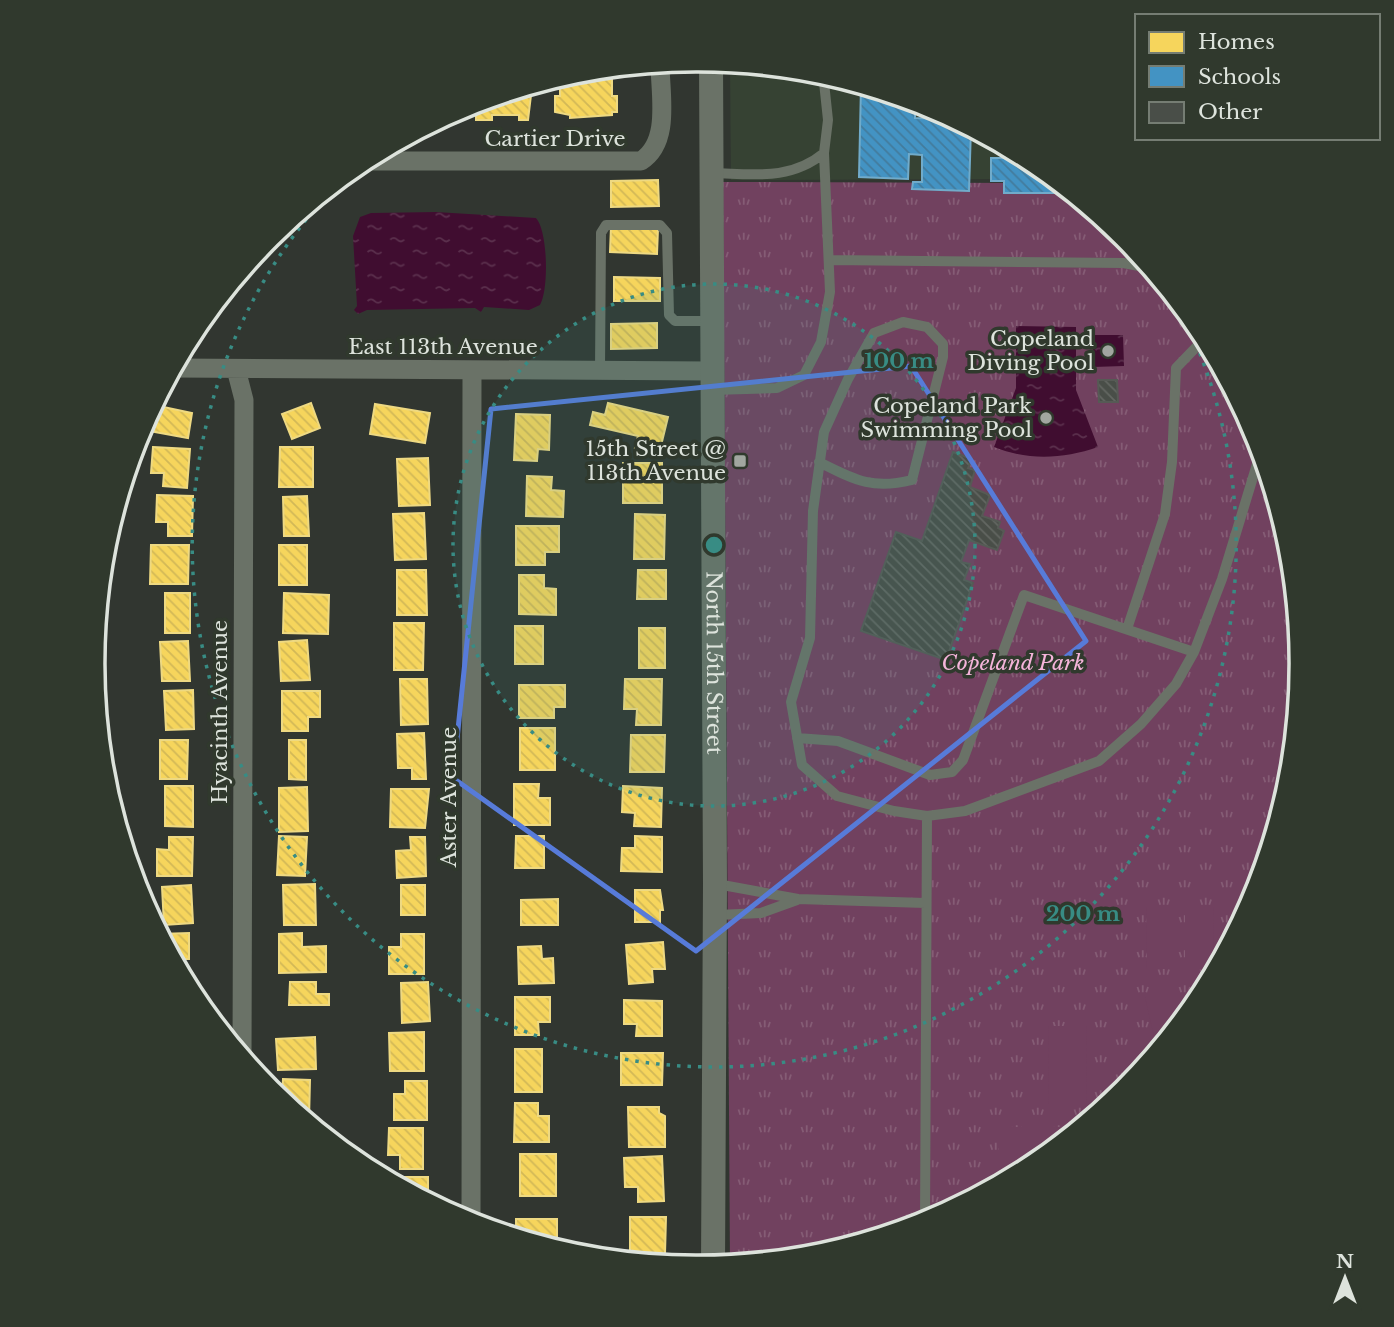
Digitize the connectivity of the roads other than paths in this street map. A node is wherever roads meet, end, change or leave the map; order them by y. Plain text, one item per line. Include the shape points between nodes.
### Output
1 (711, 72) edge
2 (660, 73) edge
3 (823, 86) edge
4 (824, 153) junction
5 (384, 161) edge
6 (712, 173) junction
7 (830, 260) junction
8 (1134, 265) edge
9 (712, 321) junction
10 (1197, 348) edge
11 (185, 368) edge
12 (236, 369) junction
13 (472, 370) junction
14 (600, 371) junction
15 (712, 381) junction
16 (819, 462) junction
17 (1256, 469) edge
18 (1127, 629) junction
19 (1195, 652) junction
20 (797, 738) junction
21 (927, 816) junction
22 (715, 884) junction
23 (798, 899) junction
24 (925, 903) junction
25 (715, 915) junction
26 (242, 1042) edge
27 (925, 1209) edge
28 (471, 1210) edge
29 (713, 1255) edge

1 - 6 street, North 15th Street
2 - 5 street, Cartier Drive via 660,139 641,161
3 - 4 lane via 828,121
4 - 6 lane via 779,176
4 - 7 lane
6 - 9 street, North 15th Street
7 - 8 lane
7 - 15 lane via 821,342 804,375 778,388
9 - 14 lane via 675,321 669,315 667,233 660,225 606,225 601,233
9 - 15 street, North 15th Street
10 - 18 lane via 1176,368 1165,514
11 - 12 street, East 113th Avenue
12 - 13 street, East 113th Avenue
12 - 26 street, Hyacinth Avenue via 244,400
13 - 14 street, East 113th Avenue
13 - 28 street, Aster Avenue
14 - 15 street, East 113th Avenue
15 - 22 street, North 15th Street
16 - 16 lane via 850,478 885,487 912,480 943,357 943,344 927,327 903,322 874,333 824,432
16 - 20 lane via 810,638 791,702
17 - 19 lane
18 - 19 lane
18 - 20 lane via 1024,595 963,760 952,772 930,775 838,741
19 - 21 lane via 1176,684 1141,724 1099,761 965,811
20 - 21 lane via 802,765 837,796
21 - 24 lane
22 - 23 lane
22 - 25 street, North 15th Street
23 - 24 lane
23 - 25 lane via 761,913
24 - 27 lane
25 - 29 street, North 15th Street

